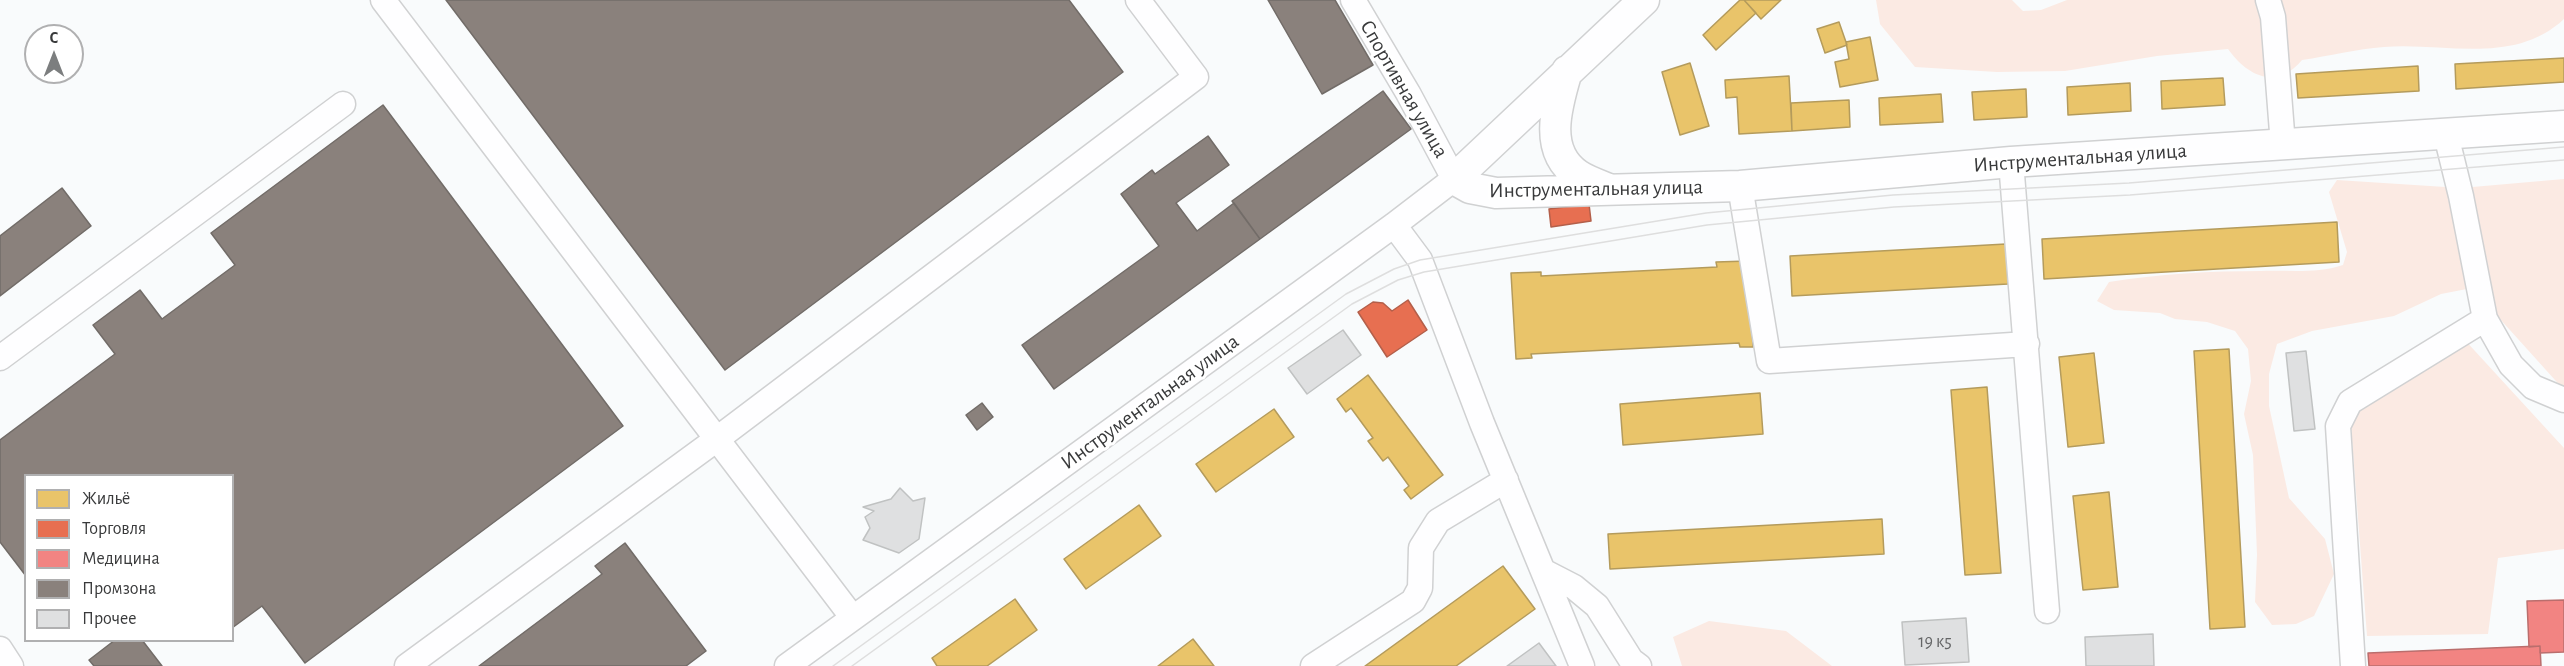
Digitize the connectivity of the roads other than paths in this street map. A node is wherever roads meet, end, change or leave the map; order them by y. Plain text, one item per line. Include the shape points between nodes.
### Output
1 (382, 0) edge
2 (1138, 0) edge
3 (1353, 0) edge
4 (1644, 0) edge
5 (2268, 0) edge
6 (1568, 71) junction
7 (343, 104) dead end
8 (2564, 126) edge
9 (2446, 135) junction
10 (2283, 145) junction
11 (2011, 162) junction
12 (1454, 178) junction
13 (1740, 186) junction
14 (1611, 190) junction
15 (1394, 225) junction
16 (2485, 319) junction
17 (2027, 344) junction
18 (0, 358) edge
19 (2564, 400) edge
20 (717, 439) junction
21 (1506, 480) junction
22 (1543, 571) junction
23 (2047, 611) dead end
24 (853, 618) junction
25 (0, 649) edge
26 (11, 666) edge
27 (407, 666) edge
28 (787, 666) edge
29 (1313, 666) edge
30 (1582, 666) edge
31 (1639, 666) edge
32 (2353, 666) edge

1 - 20 street
2 - 20 street via 1196,77
3 - 12 street, Спортивная улица
4 - 6 main road
5 - 10 street via 2273,17
6 - 12 main road
6 - 14 main road via 1556,109 1557,150 1577,175
7 - 18 street
8 - 9 main road, Инструментальная улица
9 - 10 main road, Инструментальная улица
9 - 16 street
10 - 11 main road, Инструментальная улица
11 - 13 main road, Инструментальная улица
11 - 17 street
12 - 14 main road, Инструментальная улица via 1470,188 1496,193
12 - 15 street, Инструментальная улица
13 - 14 main road, Инструментальная улица
13 - 17 street via 1769,361
15 - 21 street via 1420,260
15 - 24 street, Инструментальная улица
16 - 19 street via 2511,365 2533,387
16 - 32 street via 2350,402 2338,426
17 - 23 street
20 - 24 street
20 - 27 street
21 - 22 street
21 - 29 street via 1438,521 1421,548 1420,588 1413,601
22 - 30 street
22 - 31 street via 1597,606 1631,660
24 - 28 street, Инструментальная улица
25 - 26 street

